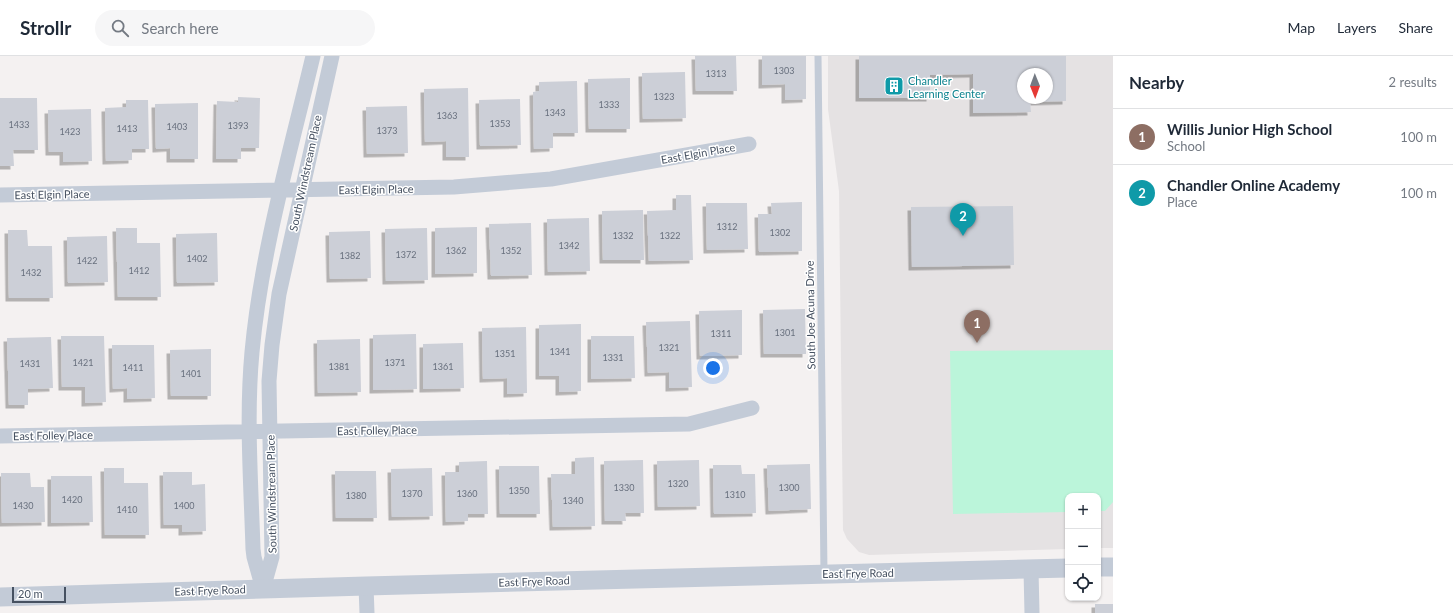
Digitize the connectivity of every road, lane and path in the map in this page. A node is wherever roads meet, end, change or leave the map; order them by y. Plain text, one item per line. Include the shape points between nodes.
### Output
1 (313, 56) edge
2 (332, 56) edge
3 (818, 56) edge
4 (749, 144) dead end
5 (282, 190) junction
6 (301, 190) junction
7 (0, 195) edge
8 (752, 408) dead end
9 (270, 431) junction
10 (249, 432) junction
11 (0, 436) edge
12 (1101, 567) edge
13 (1113, 567) edge
14 (1065, 568) edge
15 (1031, 570) junction
16 (824, 574) junction
17 (366, 586) junction
18 (263, 589) junction
19 (0, 597) edge
20 (367, 613) edge
21 (1032, 613) edge

1 - 5 street, South Windstream Place
2 - 6 street, South Windstream Place
3 - 16 lane, South Joe Acuna Drive
4 - 6 street, East Elgin Place via 551,179 454,187
5 - 6 street, East Elgin Place
5 - 7 street, East Elgin Place
5 - 10 street, South Windstream Place via 255,319
6 - 9 street, South Windstream Place via 279,294 272,345 269,381
8 - 9 street, East Folley Place via 689,424
9 - 10 street, East Folley Place
9 - 18 street, South Windstream Place via 272,557
10 - 11 street, East Folley Place
10 - 18 street, South Windstream Place via 254,557
12 - 13 street
14 - 15 street, East Frye Road
15 - 16 street, East Frye Road
15 - 21 street
16 - 17 street, East Frye Road
17 - 18 street, East Frye Road
17 - 20 street
18 - 19 street, East Frye Road

